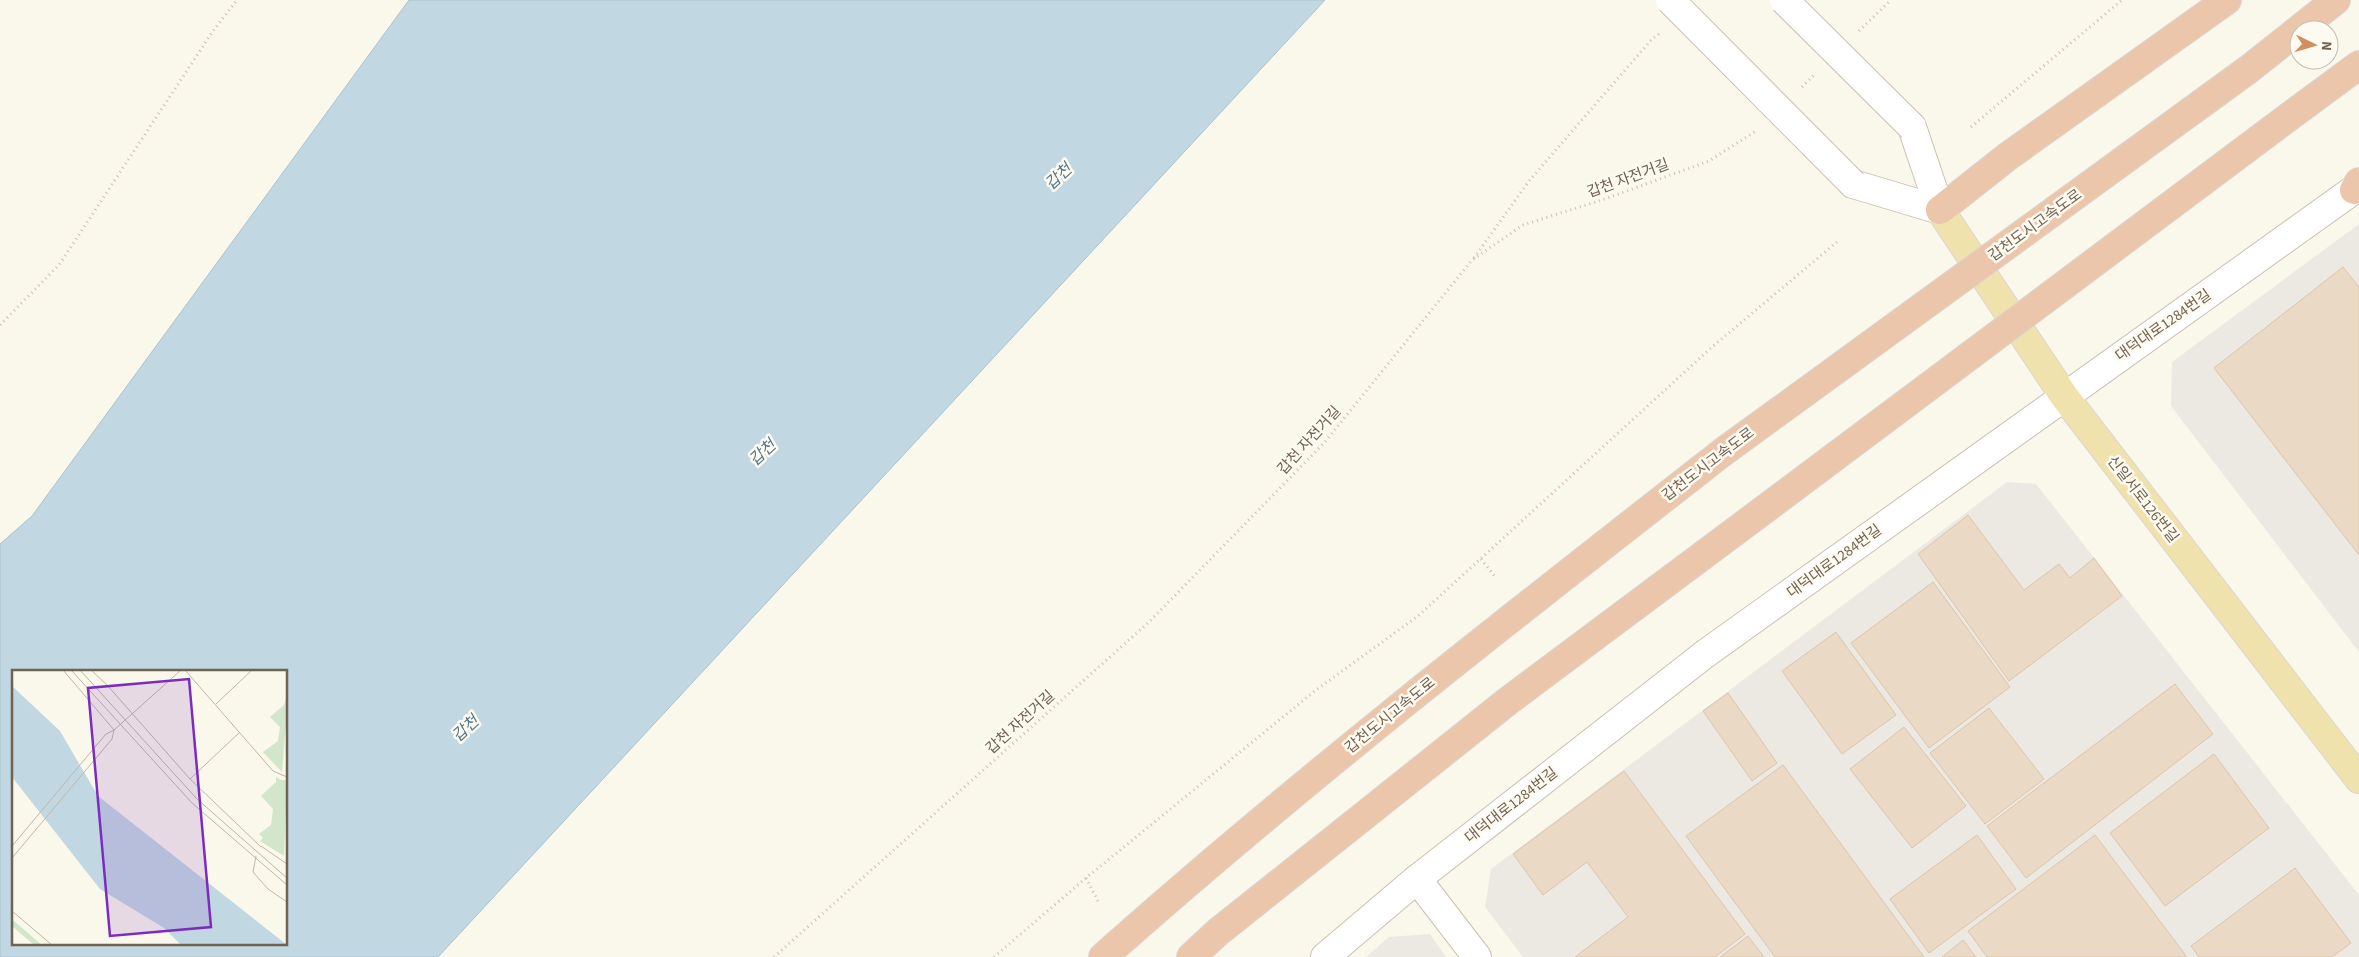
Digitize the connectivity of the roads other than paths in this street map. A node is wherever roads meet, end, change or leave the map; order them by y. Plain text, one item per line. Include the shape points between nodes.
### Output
1 (1670, 0) edge
2 (1784, 0) edge
3 (2227, 0) edge
4 (2336, 0) edge
5 (2359, 65) edge
6 (2357, 186) edge
7 (1940, 210) junction
8 (2064, 396) junction
9 (2359, 779) edge
10 (1417, 879) junction
11 (1103, 957) edge
12 (1191, 957) edge
13 (1325, 957) edge
14 (1477, 957) edge

1 - 7 street, bridge via 1853,184
2 - 7 street, bridge via 1912,126
3 - 7 highway via 2007,157
4 - 11 highway, 갑천도시고속도로, bridge via 2249,68 1723,452 1464,655 1184,885
5 - 12 highway, bridge via 1508,701
6 - 8 street, 대덕대로1284번길
7 - 8 main road, 신일서로126번길
8 - 9 main road, 신일서로126번길
8 - 10 street, 대덕대로1284번길 via 1704,654
10 - 13 street, 대덕대로1284번길
10 - 14 street

